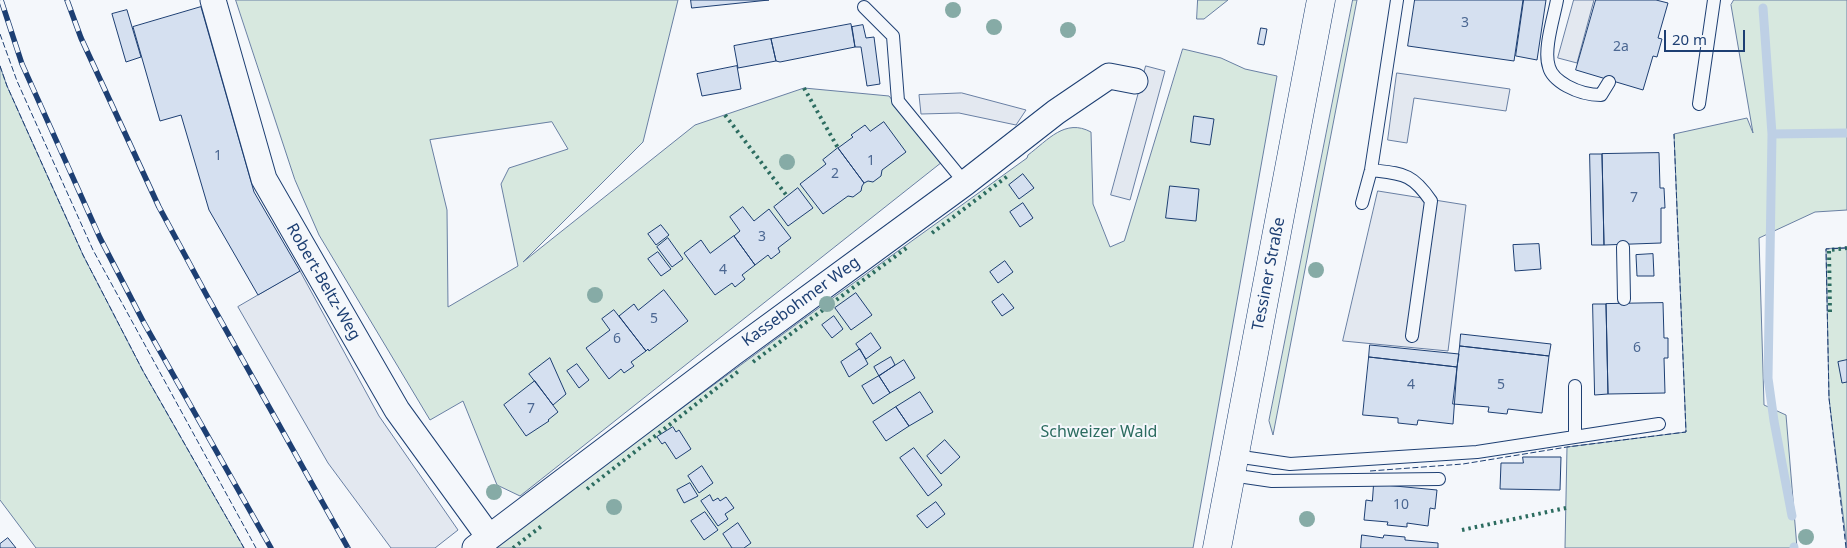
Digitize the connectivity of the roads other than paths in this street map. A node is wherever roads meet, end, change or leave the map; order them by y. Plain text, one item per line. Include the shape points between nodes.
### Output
1 (213, 0) edge
2 (1321, 0) edge
3 (1396, 0) edge
4 (1557, 0) edge
5 (1714, 0) edge
6 (864, 6) dead end
7 (1135, 82) dead end
8 (1609, 82) dead end
9 (1699, 104) dead end
10 (1371, 170) junction
11 (965, 183) junction
12 (1362, 203) dead end
13 (1623, 247) dead end
14 (1624, 299) dead end
15 (1412, 336) dead end
16 (1576, 386) dead end
17 (1659, 424) dead end
18 (1575, 436) junction
19 (1233, 466) junction
20 (1439, 479) dead end
21 (482, 543) edge
22 (1217, 548) edge

1 - 21 street, Robert-Beltz-Weg via 264,179 397,410
2 - 19 main road, Tessiner Straße
3 - 10 lane
4 - 8 lane via 1547,52 1549,67 1558,81 1591,95 1601,95
5 - 9 lane
6 - 11 lane via 893,36 898,100
7 - 11 street, Kassebohmer Weg via 1109,76 1056,112
10 - 12 lane
10 - 15 lane via 1403,174 1421,187 1431,201
11 - 21 street, Kassebohmer Weg via 725,358
13 - 14 lane
16 - 18 lane
17 - 18 lane
18 - 19 lane via 1476,452
19 - 20 lane via 1272,481
19 - 22 main road, Tessiner Straße

